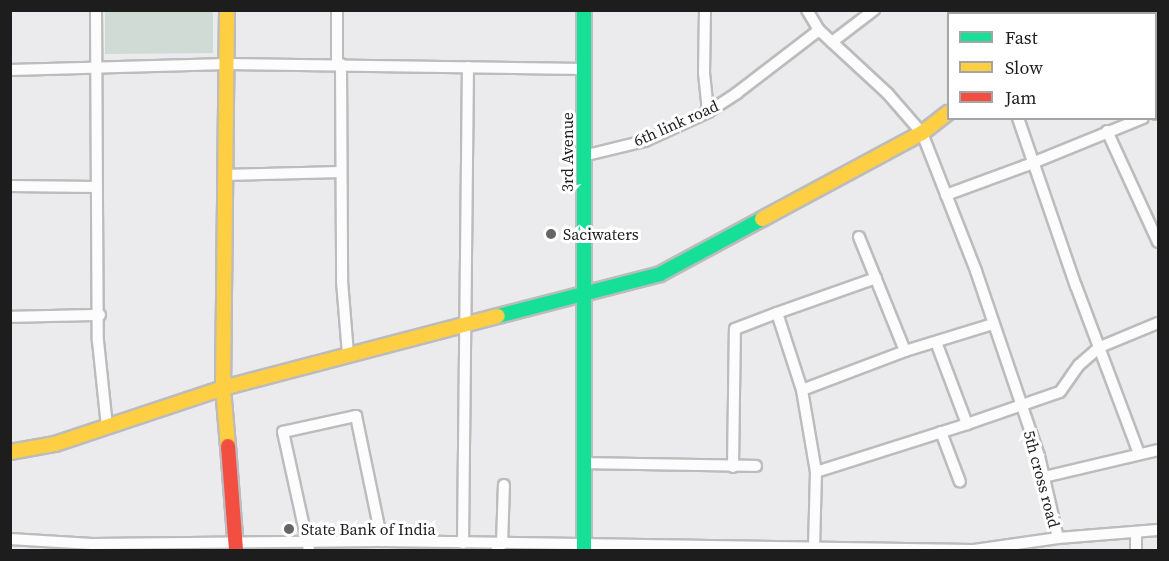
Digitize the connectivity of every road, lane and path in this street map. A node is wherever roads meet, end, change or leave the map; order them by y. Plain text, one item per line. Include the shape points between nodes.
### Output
1 (96, 10) edge
2 (227, 10) edge
3 (337, 10) edge
4 (584, 10) edge
5 (705, 10) edge
6 (807, 10) edge
7 (874, 10) edge
8 (819, 30) junction
9 (832, 42) junction
10 (227, 64) junction
11 (339, 65) junction
12 (97, 68) junction
13 (468, 68) junction
14 (584, 69) junction
15 (10, 70) edge
16 (708, 112) junction
17 (947, 114) edge
18 (1019, 120) edge
19 (1137, 120) edge
20 (1107, 131) junction
21 (922, 133) junction
22 (583, 156) junction
23 (1034, 163) junction
24 (341, 172) junction
25 (224, 175) junction
26 (10, 186) edge
27 (96, 187) junction
28 (946, 195) junction
29 (860, 237) dead end
30 (1158, 242) edge
31 (876, 278) junction
32 (585, 293) junction
33 (777, 313) junction
34 (100, 315) junction
35 (10, 317) edge
36 (1158, 323) edge
37 (465, 324) junction
38 (993, 324) junction
39 (936, 342) junction
40 (1100, 347) junction
41 (905, 351) junction
42 (348, 354) junction
43 (223, 388) junction
44 (802, 390) junction
45 (1021, 406) junction
46 (967, 424) junction
47 (107, 427) junction
48 (941, 432) junction
49 (1158, 450) edge
50 (10, 452) edge
51 (1139, 454) junction
52 (584, 463) junction
53 (756, 466) dead end
54 (733, 467) junction
55 (816, 472) junction
56 (1044, 477) junction
57 (960, 482) dead end
58 (504, 485) dead end
59 (1158, 530) edge
60 (1136, 533) junction
61 (1058, 538) junction
62 (10, 539) edge
63 (382, 541) junction
64 (463, 543) junction
65 (308, 545) edge
66 (236, 546) edge
67 (499, 547) edge
68 (584, 548) edge
69 (814, 548) junction
70 (876, 549) edge
71 (973, 550) edge
72 (1136, 550) edge

1 - 12 street
2 - 10 street
3 - 11 street
4 - 14 street, 3rd Avenue
5 - 16 street
6 - 8 street, 5th cross road
7 - 9 street
8 - 9 street, 5th cross road
8 - 16 street, 6th link road
9 - 21 street, 5th cross road via 888,94
10 - 11 street
10 - 12 street
10 - 25 street
11 - 13 street
11 - 24 street
12 - 15 street
12 - 27 street
13 - 14 street
13 - 37 street
14 - 22 street, 3rd Avenue
16 - 22 street, 6th link road via 645,141
17 - 21 street
18 - 23 street
19 - 20 street
20 - 23 street
20 - 30 street
21 - 28 street, 5th cross road
21 - 32 street via 660,274
22 - 32 street, 3rd Avenue
23 - 28 street
23 - 40 street
24 - 25 street
24 - 42 street via 342,281
25 - 43 street
26 - 27 street
27 - 34 street
28 - 38 street, 5th cross road
29 - 31 street
31 - 33 street
31 - 41 street
32 - 37 street
32 - 52 street, 3rd Avenue
33 - 44 street
33 - 54 street via 735,329
34 - 35 street
34 - 47 street via 98,341
36 - 40 street
37 - 42 street
37 - 64 street
38 - 39 street
38 - 45 street, 5th cross road
39 - 41 street
39 - 46 street
40 - 45 street via 1079,365 1060,392
40 - 51 street
41 - 44 street
42 - 43 street
43 - 47 street
43 - 66 street
44 - 55 street
45 - 46 street
45 - 56 street, 5th cross road
46 - 48 street
47 - 50 street via 55,444
48 - 55 street
48 - 57 street
49 - 51 street
51 - 56 street
52 - 54 street
52 - 68 street, 3rd Avenue
53 - 54 street
55 - 69 street
56 - 61 street, 5th cross road
58 - 67 street
59 - 60 street
60 - 61 street
60 - 72 street
61 - 71 street
62 - 66 street
63 - 64 street
63 - 65 street
63 - 65 street via 356,416 283,432
64 - 67 street
65 - 66 street
67 - 68 street
68 - 69 street
69 - 70 street
70 - 71 street

